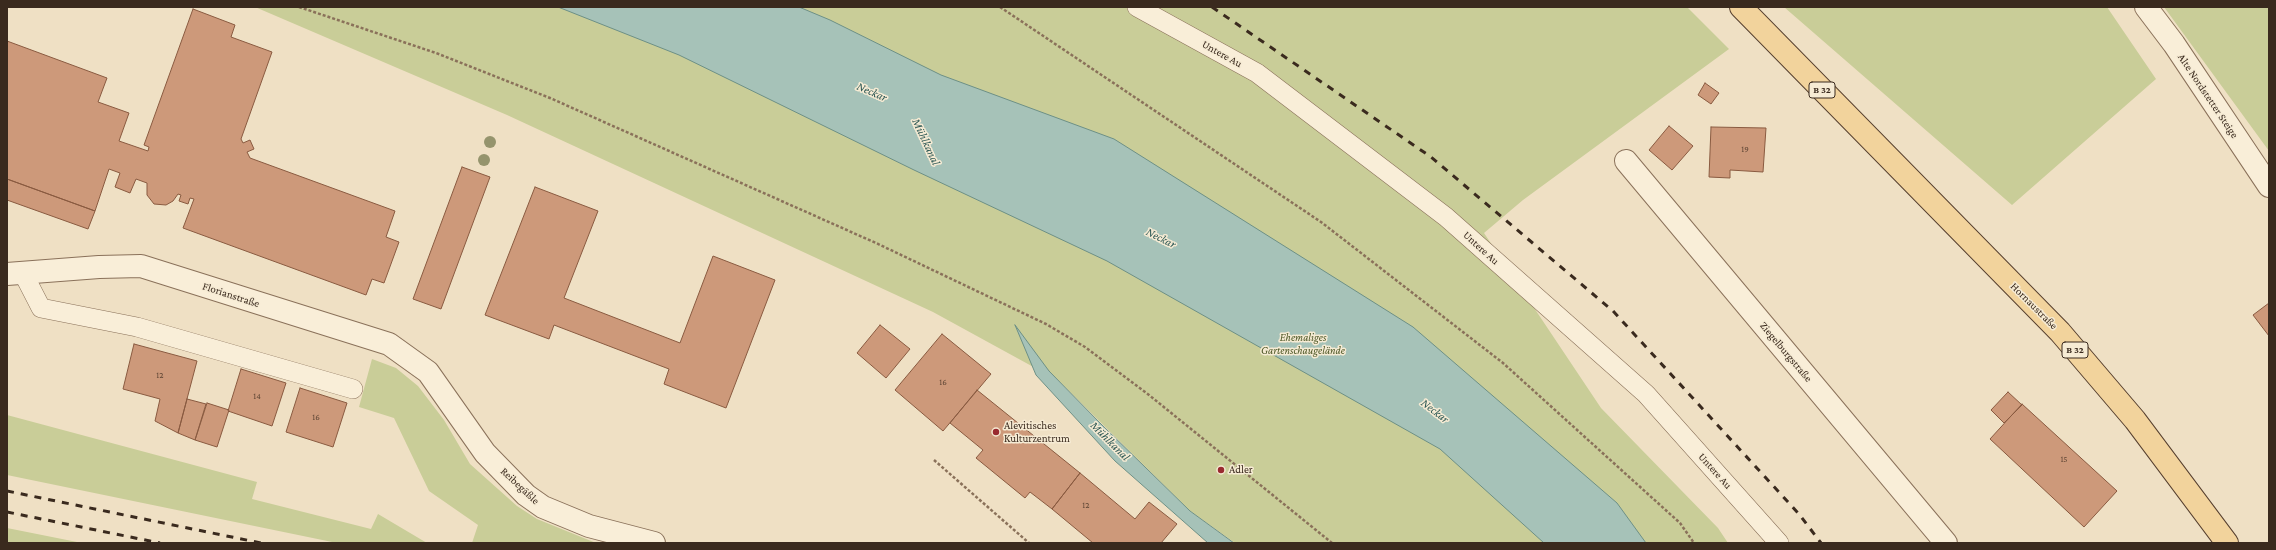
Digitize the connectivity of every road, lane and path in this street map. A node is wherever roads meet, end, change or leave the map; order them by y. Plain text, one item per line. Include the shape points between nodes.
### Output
1 (299, 7) edge
2 (1000, 7) edge
3 (1137, 7) edge
4 (1741, 7) edge
5 (2146, 7) edge
6 (1626, 161) dead end
7 (2269, 186) edge
8 (15, 273) edge
9 (428, 372) joint
10 (353, 389) dead end
11 (934, 460) dead end
12 (654, 543) edge
13 (1029, 543) edge
14 (1332, 543) edge
15 (1694, 543) edge
16 (1779, 543) edge
17 (1946, 543) edge
18 (2227, 543) edge

1 - 14 path via 436,53 550,98 876,243 1046,324 1085,347 1149,395
2 - 15 path via 1321,222 1497,358 1680,523
3 - 16 lane, Untere Au via 1257,73 1446,217 1646,394
4 - 18 main road, Hornaustraße / B 32 via 1902,174 2060,332 2135,420
5 - 7 street, Alte Nordstetter Steige via 2174,44
6 - 17 street, Ziegelburgstraße
8 - 9 street, Florianstraße via 141,266 389,344
8 - 10 lane, Florianstraße via 41,308 137,327
9 - 12 street, Reibegäßle via 485,453 526,495 543,507 589,526
11 - 13 path

